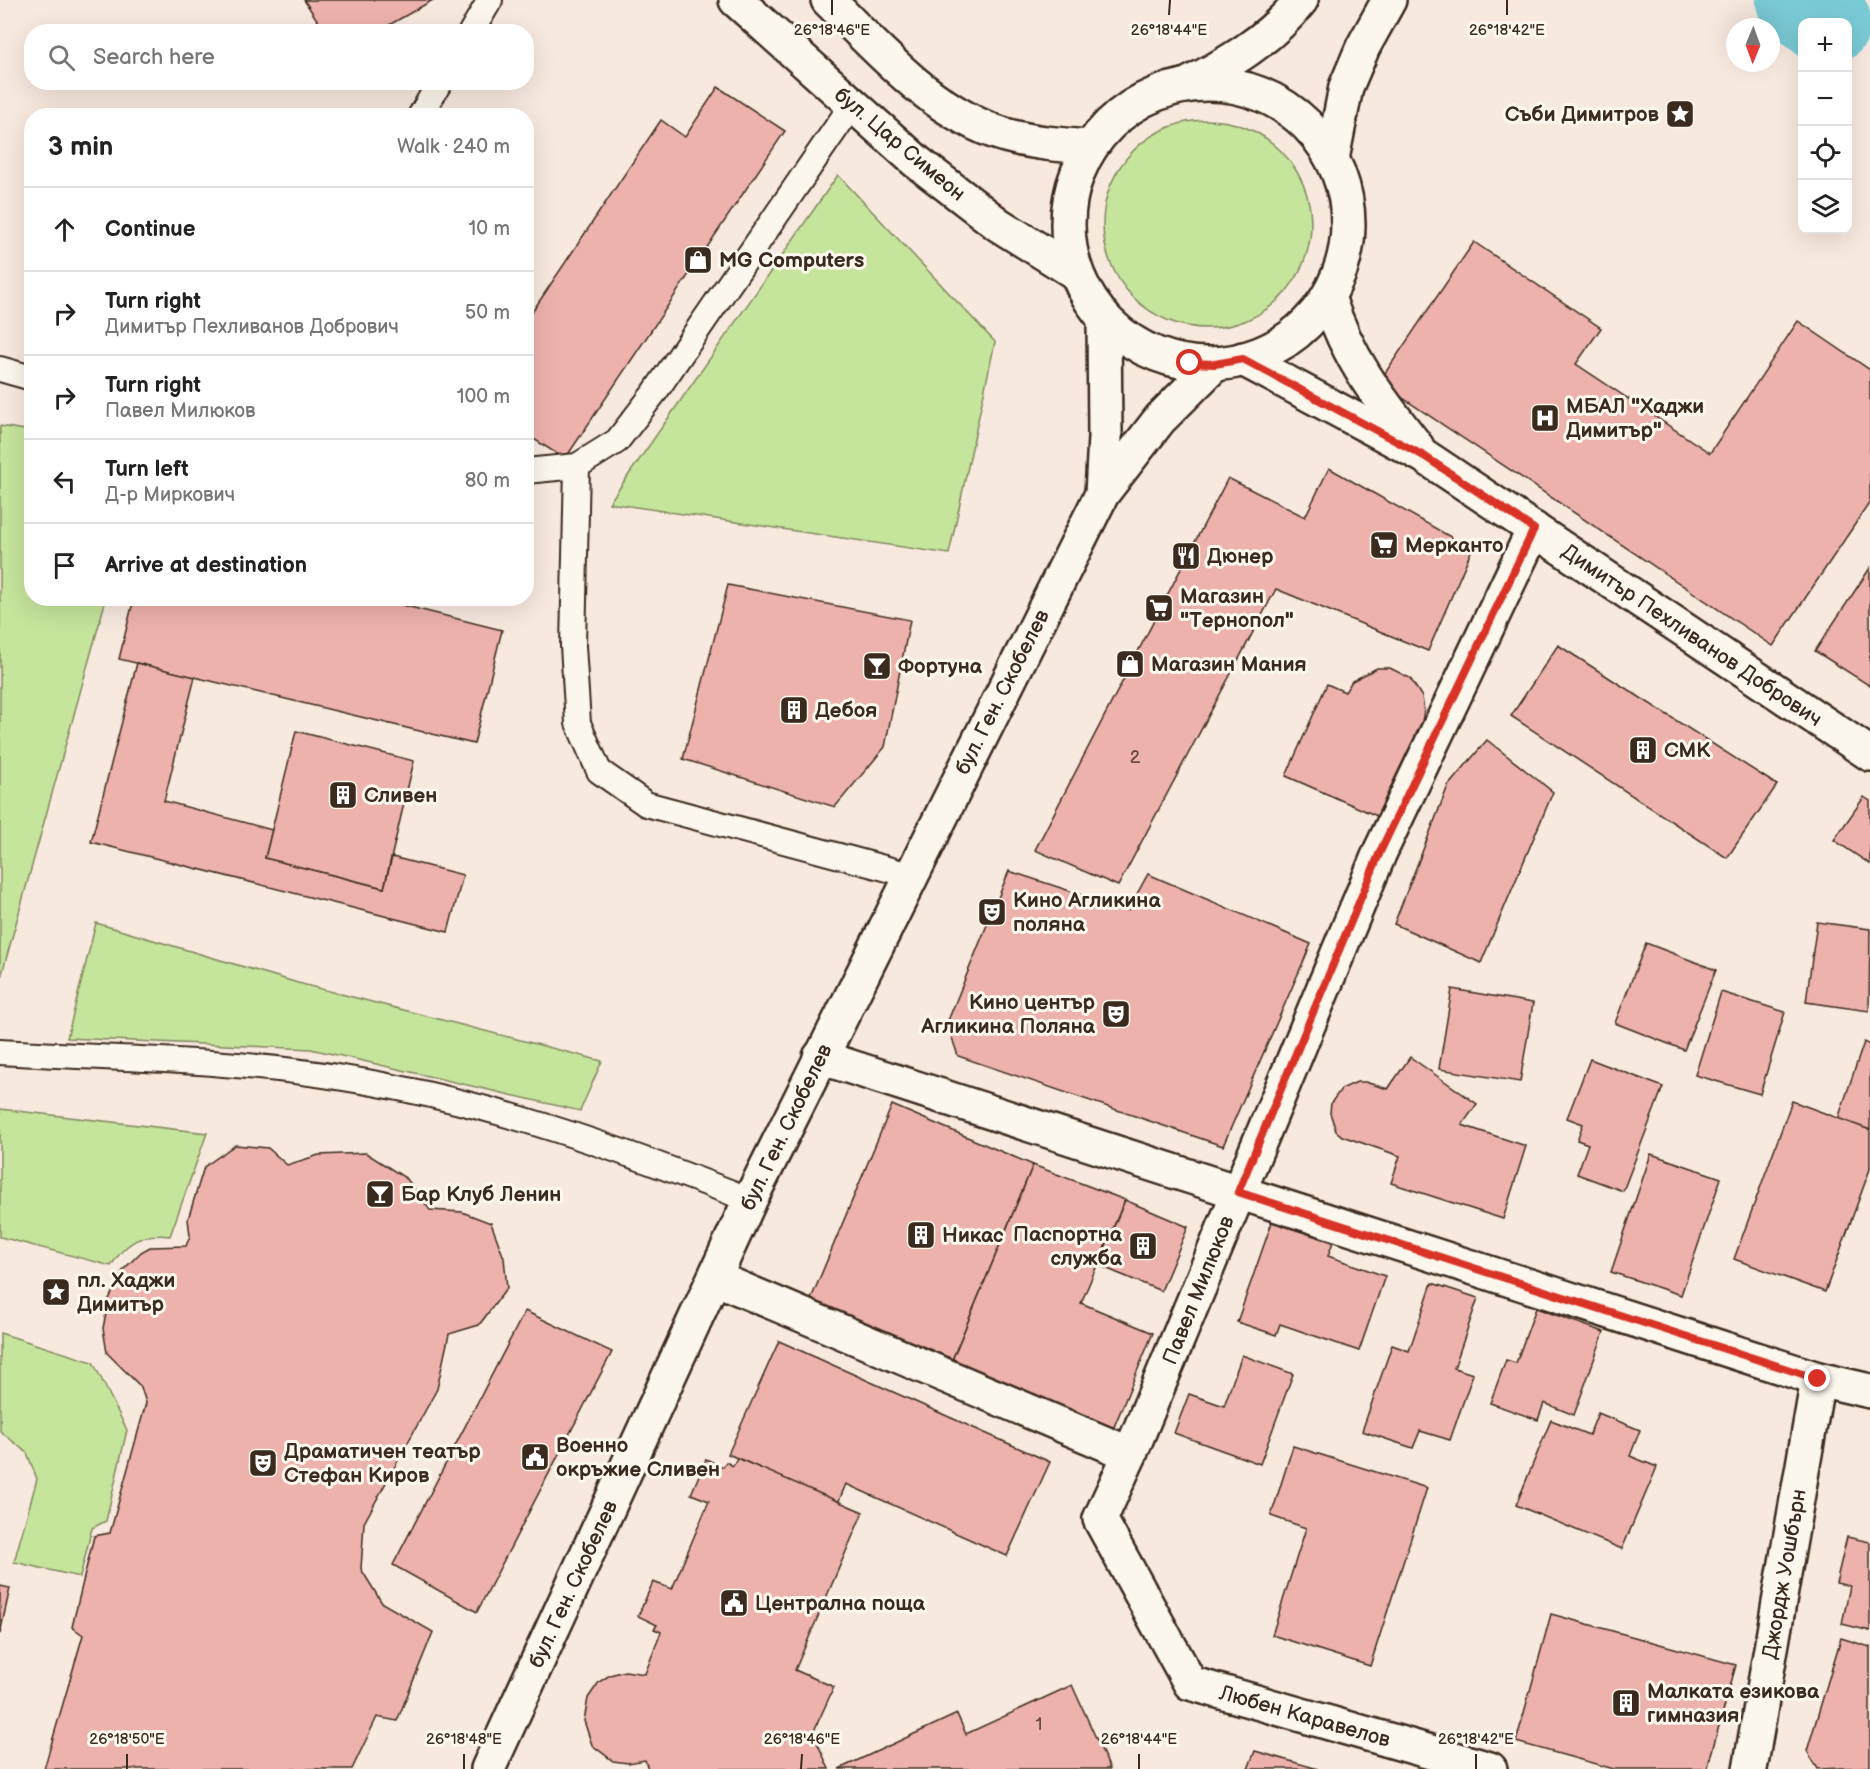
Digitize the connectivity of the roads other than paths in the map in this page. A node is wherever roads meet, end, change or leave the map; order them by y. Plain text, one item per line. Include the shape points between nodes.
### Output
1 (490, 0) edge
2 (736, 0) edge
3 (828, 0) edge
4 (1301, 0) edge
5 (1389, 0) edge
6 (476, 24) edge
7 (1185, 86) junction
8 (435, 90) edge
9 (852, 105) junction
10 (425, 108) edge
11 (1091, 147) junction
12 (1332, 159) junction
13 (1076, 273) junction
14 (1328, 297) junction
15 (1104, 319) junction
16 (1229, 362) junction
17 (0, 369) edge
18 (24, 376) edge
19 (1424, 456) junction
20 (578, 466) junction
21 (534, 470) edge
22 (1102, 494) junction
23 (1534, 529) junction
24 (1870, 754) edge
25 (910, 875) junction
26 (0, 1052) edge
27 (820, 1057) junction
28 (1238, 1192) junction
29 (750, 1200) junction
30 (715, 1278) junction
31 (1818, 1379) junction
32 (1870, 1391) edge
33 (1130, 1454) junction
34 (1190, 1683) joint
35 (488, 1769) edge
36 (1490, 1769) edge
37 (1750, 1769) edge

1 - 6 lane
2 - 9 street, бул. Цар Симеон
3 - 11 street via 898,67 963,118 1035,143
4 - 7 street via 1263,39 1231,62
5 - 12 street via 1346,87
7 - 11 street via 1131,106
7 - 12 street via 1220,84 1275,102 1312,130
8 - 10 lane
9 - 13 street, бул. Цар Симеон via 917,162 999,225
9 - 20 lane via 655,392 617,441
11 - 13 street via 1072,187 1067,230
12 - 14 street via 1343,186 1348,214 1341,271
13 - 15 street
14 - 16 street via 1312,319 1291,336 1268,351
14 - 19 street, Димитър Пехливанов Добрович via 1340,333 1365,380
15 - 16 street via 1143,349 1166,358 1190,363
15 - 22 street, бул. Ген. Скобелев
16 - 19 street, Димитър Пехливанов Добрович
16 - 22 street, бул. Ген. Скобелев via 1160,419
17 - 18 lane
19 - 23 street, Димитър Пехливанов Добрович
20 - 21 lane
20 - 25 lane via 573,646 578,723 599,771 646,804
22 - 25 street, бул. Ген. Скобелев
23 - 24 street, Димитър Пехливанов Добрович
23 - 28 street, Павел Милюков via 1380,852
25 - 27 street, бул. Ген. Скобелев
26 - 29 lane via 221,1062 345,1078 506,1113 621,1150
27 - 28 street
27 - 29 street, бул. Ген. Скобелев
28 - 31 street
28 - 33 street, Павел Милюков
29 - 30 street, бул. Ген. Скобелев
30 - 33 street
30 - 35 street, бул. Ген. Скобелев
31 - 32 street
31 - 37 street, Джордж Уошбърн
33 - 34 street, Павел Милюков via 1100,1519
34 - 36 street, Любен Каравелов

